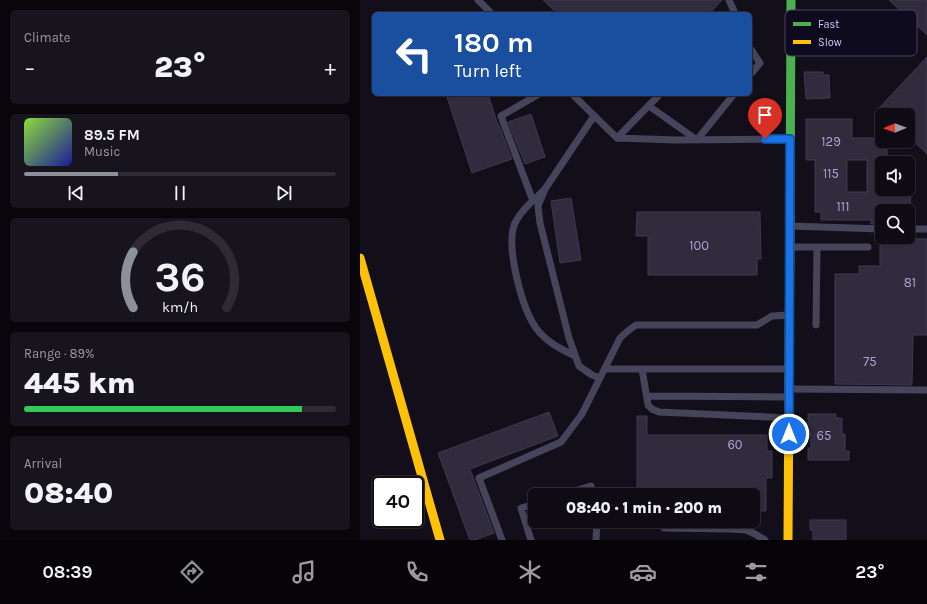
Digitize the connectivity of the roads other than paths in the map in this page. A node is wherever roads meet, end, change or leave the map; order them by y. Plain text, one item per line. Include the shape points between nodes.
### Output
1 (478, 0) edge
2 (729, 0) edge
3 (791, 0) edge
4 (791, 10) edge
5 (490, 12) edge
6 (734, 12) edge
7 (752, 51) edge
8 (791, 56) edge
9 (752, 73) edge
10 (536, 96) edge
11 (574, 96) edge
12 (658, 96) edge
13 (732, 96) edge
14 (649, 106) junction
15 (594, 116) junction
16 (617, 138) junction
17 (790, 139) junction
18 (697, 140) junction
19 (545, 190) junction
20 (533, 201) junction
21 (790, 226) junction
22 (875, 229) edge
23 (915, 229) edge
24 (927, 229) edge
25 (817, 247) junction
26 (868, 247) dead end
27 (790, 248) junction
28 (360, 258) edge
29 (789, 315) junction
30 (816, 325) dead end
31 (576, 356) junction
32 (605, 368) junction
33 (642, 369) junction
34 (789, 369) junction
35 (600, 378) junction
36 (927, 390) edge
37 (789, 393) junction
38 (647, 396) junction
39 (789, 418) junction
40 (528, 506) edge
41 (597, 528) edge
42 (664, 528) dead end
43 (440, 540) edge
44 (502, 540) edge
45 (531, 540) edge
46 (596, 540) edge
47 (765, 540) edge
48 (788, 540) edge

1 - 5 lane
2 - 6 lane
3 - 4 street
7 - 9 lane via 760,63
8 - 17 street
10 - 20 lane via 501,116
11 - 15 lane
12 - 14 lane
13 - 18 lane
14 - 16 lane
14 - 18 lane
15 - 16 lane
15 - 19 lane
16 - 18 lane
17 - 18 lane
17 - 21 street
19 - 20 lane
19 - 31 lane via 538,206 540,223 569,338
20 - 31 lane via 521,212 514,225 512,251 521,296 536,328 552,345
21 - 22 lane
21 - 27 street
23 - 24 lane
25 - 26 lane
25 - 27 lane
25 - 30 lane
27 - 29 street
28 - 43 street
29 - 32 lane via 772,316 757,325 636,325 620,338
29 - 34 street
31 - 35 lane via 579,366
32 - 33 lane
32 - 35 lane
33 - 34 lane
33 - 38 lane
34 - 37 street
35 - 44 lane via 582,414 561,442 479,478
36 - 37 lane
37 - 38 lane
37 - 39 street
38 - 39 lane via 648,405 659,412
39 - 48 street
40 - 45 lane via 521,508
41 - 46 lane
42 - 47 lane via 746,530

